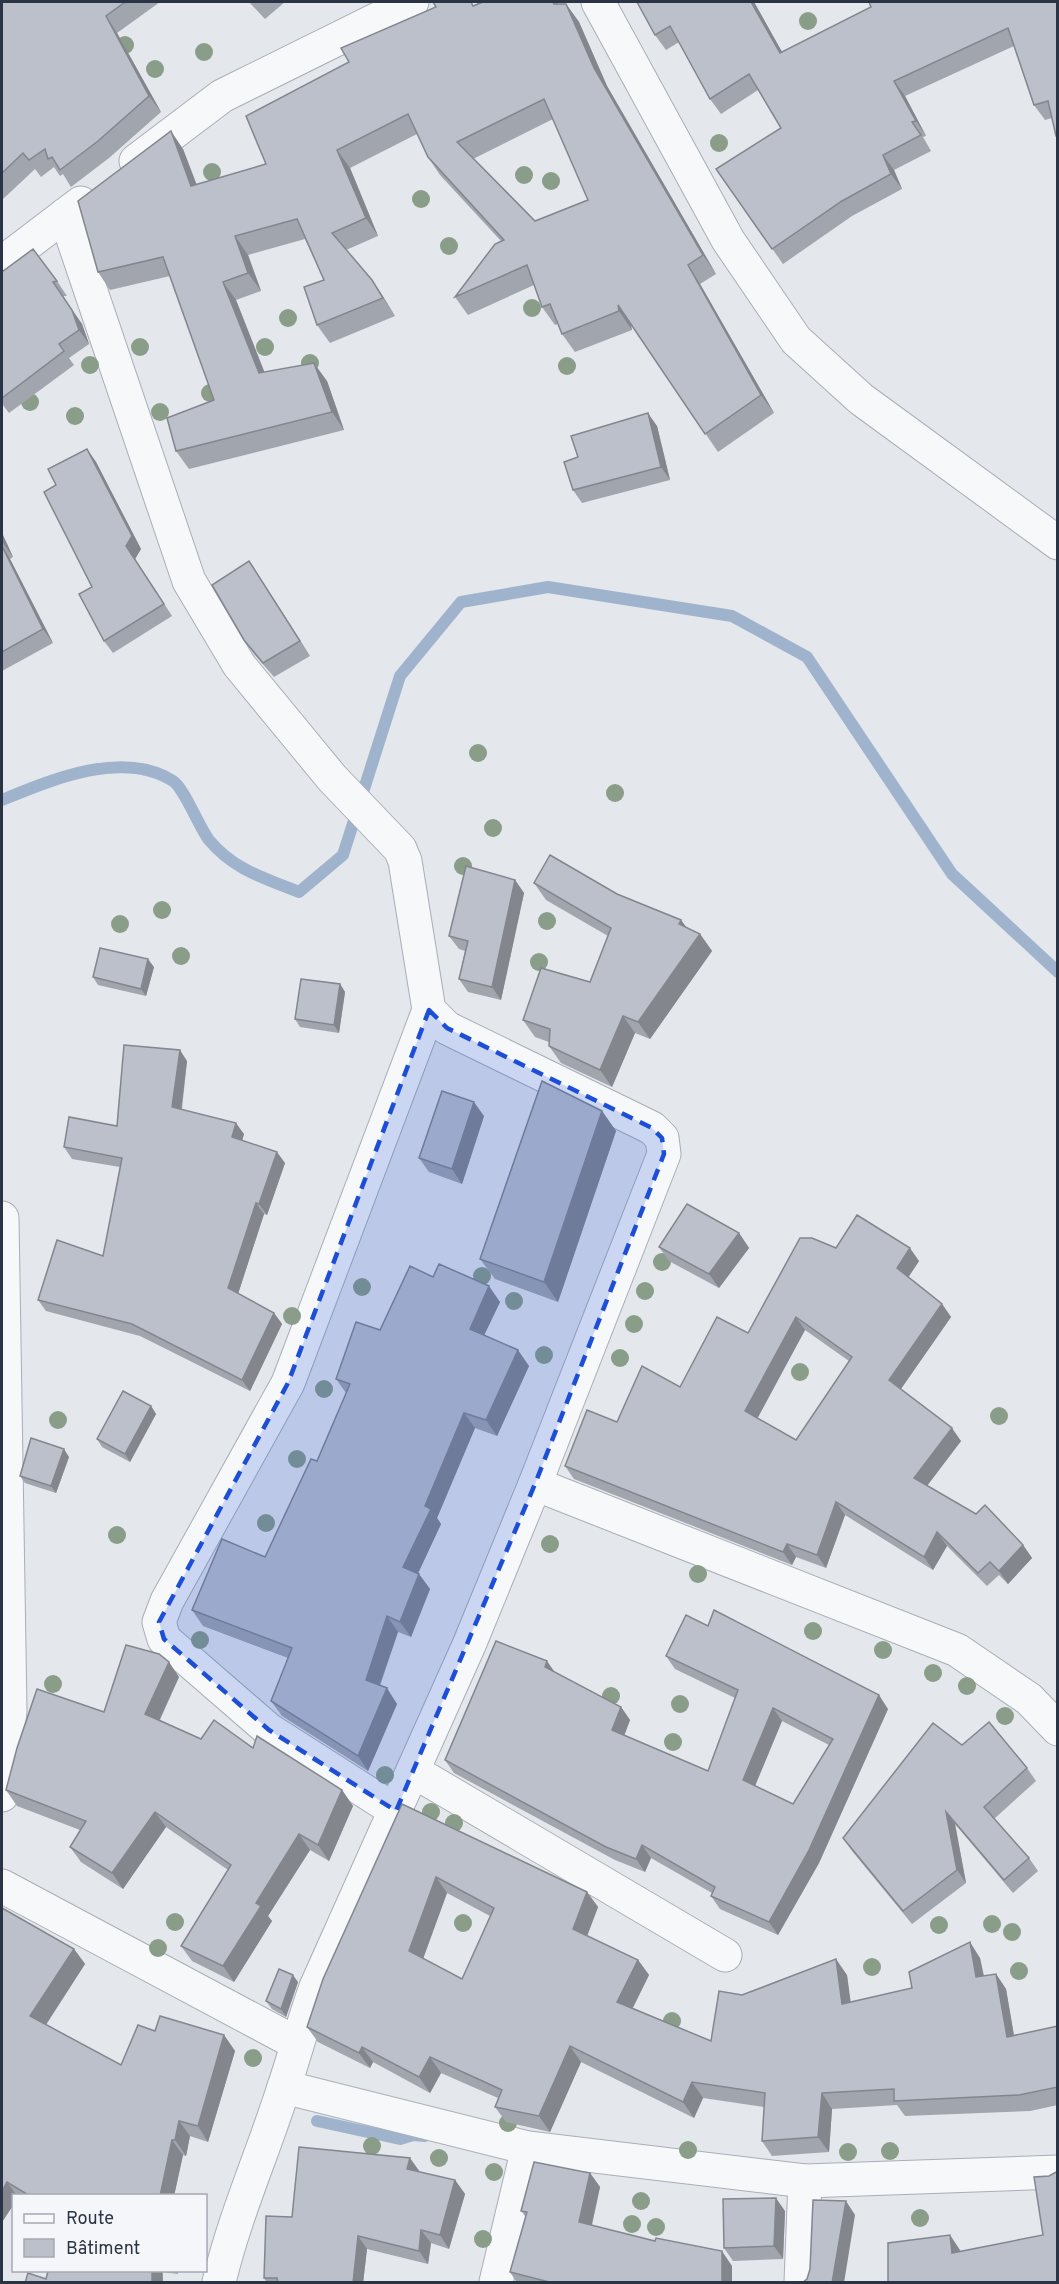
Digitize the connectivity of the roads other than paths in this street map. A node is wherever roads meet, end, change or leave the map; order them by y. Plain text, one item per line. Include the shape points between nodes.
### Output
1 (412, 2) edge
2 (598, 2) edge
3 (65, 214) junction
4 (2, 263) edge
5 (1058, 543) edge
6 (429, 1010) junction
7 (2, 1218) edge
8 (535, 1484) junction
9 (1058, 1730) edge
10 (413, 1771) junction
11 (2, 1795) edge
12 (396, 1811) junction
13 (2, 1886) edge
14 (724, 1955) dead end
15 (296, 2043) junction
16 (284, 2087) junction
17 (528, 2148) junction
18 (1058, 2172) edge
19 (805, 2181) junction
20 (219, 2283) edge
21 (496, 2283) edge
22 (801, 2283) edge

1 - 3 street via 222,96
2 - 5 street via 728,240 796,340 861,399
3 - 4 street
3 - 6 street via 189,581 239,665 332,778 393,839 405,861
6 - 8 street via 447,1028 652,1128 662,1138 664,1154
6 - 12 street via 288,1383 159,1622 164,1639 268,1730
7 - 11 street via 10,1711
8 - 9 street via 957,1650 1029,1700
8 - 10 street
10 - 12 street
10 - 14 street
12 - 15 street via 316,1987
13 - 15 street
15 - 16 street
16 - 17 street
16 - 20 street via 230,2236
17 - 19 street
17 - 21 street
18 - 19 street
19 - 22 street

